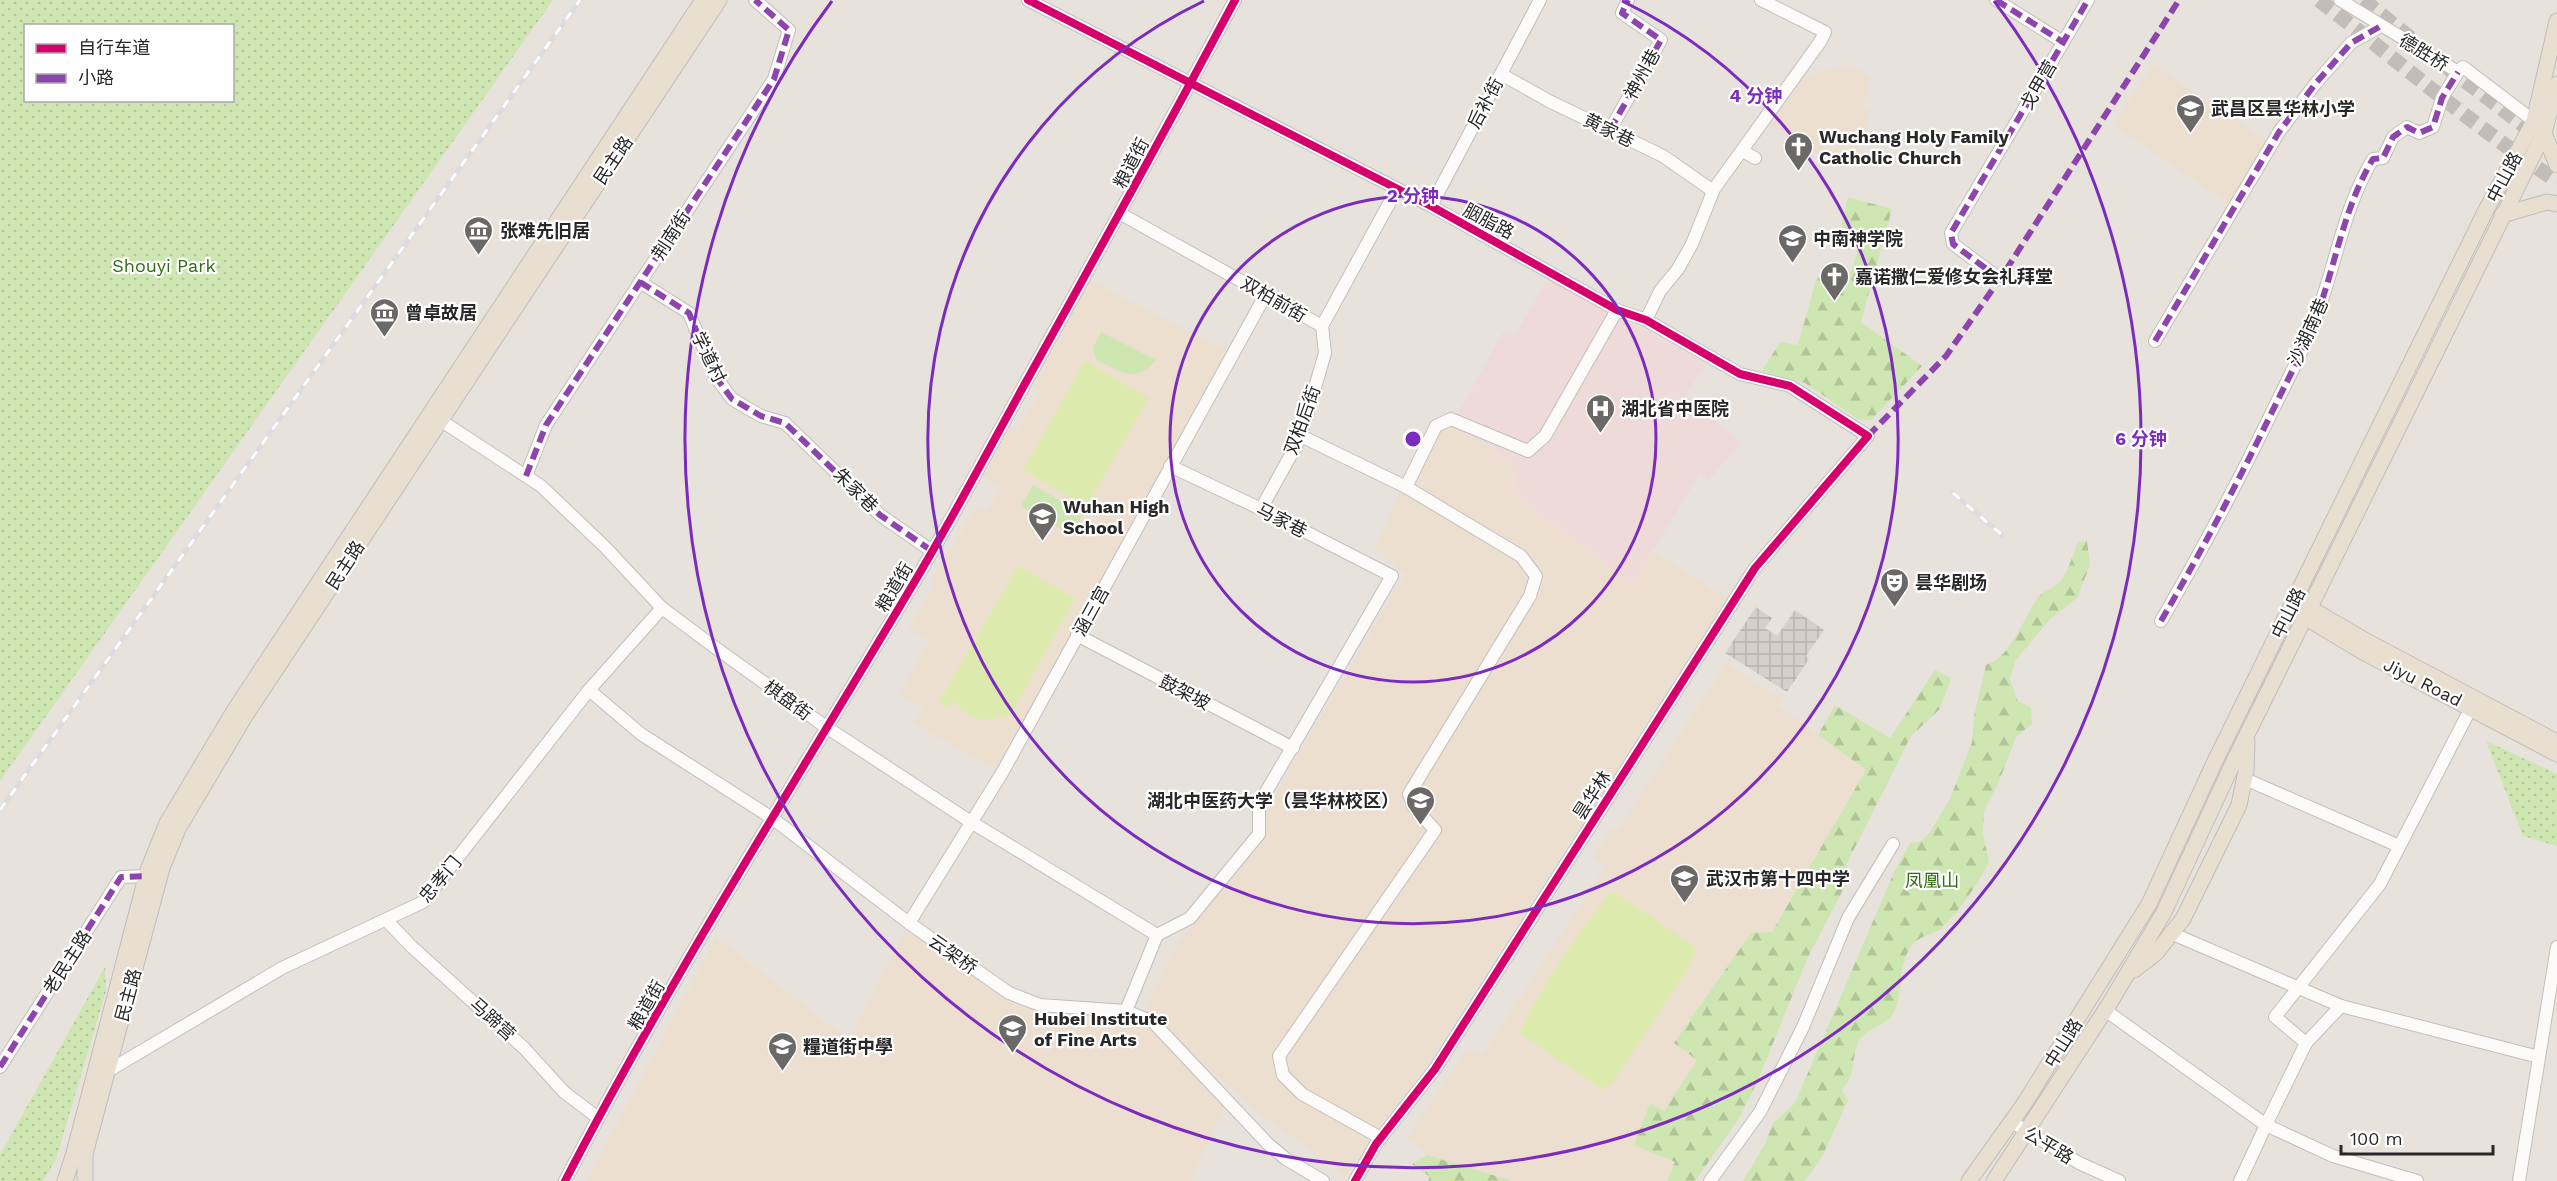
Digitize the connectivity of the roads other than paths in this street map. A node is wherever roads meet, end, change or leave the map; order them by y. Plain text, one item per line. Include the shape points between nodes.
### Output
1 (703, 0) edge
2 (719, 0) edge
3 (755, 0) edge
4 (1028, 0) edge
5 (1235, 0) edge
6 (1540, 0) edge
7 (1629, 0) edge
8 (1761, 0) edge
9 (1996, 0) edge
10 (2088, 0) edge
11 (2340, 0) edge
12 (2557, 21) edge
13 (2380, 26) junction
14 (2063, 42) junction
15 (2458, 72) junction
16 (1501, 74) junction
17 (1190, 84) junction
18 (2557, 84) edge
19 (1610, 130) junction
20 (2545, 130) edge
21 (2557, 165) edge
22 (1397, 189) junction
23 (1713, 192) junction
24 (2557, 204) edge
25 (1431, 206) junction
26 (1121, 214) junction
27 (2502, 215) junction
28 (2000, 279) dead end
29 (640, 282) junction
30 (1266, 294) junction
31 (1617, 310) junction
32 (1646, 320) junction
33 (1322, 326) junction
34 (2155, 341) dead end
35 (440, 420) junction
36 (785, 423) joint
37 (1299, 435) junction
38 (1868, 436) joint
39 (1170, 466) junction
40 (526, 476) junction
41 (1406, 487) junction
42 (1261, 509) junction
43 (932, 551) junction
44 (2292, 604) junction
45 (662, 608) junction
46 (2308, 611) junction
47 (2161, 621) dead end
48 (1077, 635) junction
49 (589, 690) junction
50 (2473, 703) junction
51 (826, 727) junction
52 (2246, 736) junction
53 (2557, 742) edge
54 (1293, 748) junction
55 (2557, 754) edge
56 (2245, 779) junction
57 (772, 818) junction
58 (971, 822) junction
59 (1893, 844) dead end
60 (2399, 846) junction
61 (146, 876) junction
62 (387, 921) junction
63 (909, 923) junction
64 (2173, 934) junction
65 (1157, 935) junction
66 (2557, 947) edge
67 (2128, 973) junction
68 (2298, 987) junction
69 (2341, 1006) junction
70 (2105, 1010) junction
71 (1126, 1011) junction
72 (2306, 1043) junction
73 (2539, 1058) junction
74 (0, 1067) edge
75 (108, 1071) junction
76 (598, 1118) junction
77 (2012, 1122) junction
78 (2266, 1125) junction
79 (2028, 1132) junction
80 (1381, 1138) junction
81 (67, 1174) edge
82 (85, 1180) edge
83 (57, 1181) edge
84 (565, 1181) edge
85 (1323, 1181) edge
86 (1355, 1181) edge
87 (1710, 1181) edge
88 (1969, 1181) edge
89 (1994, 1181) edge
90 (2119, 1181) edge
91 (2240, 1181) edge
92 (2417, 1181) edge
93 (2519, 1181) edge

1 - 61 main road, 民主路 via 234,711 167,824
2 - 35 main road, 民主路
3 - 29 street, 荆南街 via 789,30 774,79
4 - 17 street, 胭脂路
5 - 17 street, 粮道街
6 - 16 street, 后补街
7 - 19 street, 神州巷 via 1622,14 1661,40
8 - 23 street via 1825,32
9 - 14 street
10 - 14 street, 戈甲营
11 - 13 street, 德胜桥
12 - 20 main road, 中山路
13 - 15 street, 德胜桥
13 - 34 street via 2351,43 2279,132
14 - 28 street, 戈甲营 via 1951,233 1953,244
15 - 20 street, 德胜桥 via 2463,67
15 - 47 street, 沙湖南巷 via 2442,98 2433,127 2419,133 2407,127 2393,137 2384,158 2373,159 2366,171 2345,218 2326,292 2310,332 2196,561
16 - 19 street, 黄家巷
16 - 25 street, 后补街
17 - 22 street, 胭脂路
17 - 26 street, 粮道街
18 - 20 main road, 中山路
19 - 23 street, 黄家巷 via 1664,156
20 - 21 main road
20 - 27 main road, 中山路
20 - 44 main road, 中山路 via 2485,212
22 - 25 street, 胭脂路
22 - 33 street, 双柏前街
23 - 32 street via 1692,244 1660,291
24 - 27 main road via 2547,202
25 - 31 street, 胭脂路
26 - 30 street, 双柏前街
26 - 43 street, 粮道街
27 - 46 main road, 中山路
29 - 36 street, 学道村 via 688,313 715,376 732,399 761,416
29 - 40 street, 荆南街 via 546,425
30 - 33 street, 双柏前街
30 - 39 street, 涵三宫
31 - 32 street, 胭脂路
31 - 41 street via 1545,436 1528,451 1451,419 1436,426
32 - 38 street, 胭脂路 via 1740,374 1790,386
33 - 37 street, 双柏后街 via 1325,353
35 - 40 street, 棋盘街
35 - 75 main road, 民主路 via 245,716 178,829 162,868
36 - 43 street, 朱家巷 via 880,515
37 - 41 street
37 - 42 street, 双柏后街
38 - 80 street, 昙华林 via 1755,568 1435,1069
39 - 42 street, 马家巷
39 - 48 street, 涵三宫
40 - 45 street, 棋盘街 via 605,547
41 - 80 street via 1521,556 1536,576 1530,596 1409,794 1414,807 1435,830 1279,1056 1283,1075 1302,1094
42 - 54 street, 马家巷 via 1392,576
43 - 51 street, 粮道街
44 - 46 main road, Jiyu Road
44 - 77 main road, 中山路 via 2149,904
45 - 49 street, 忠孝门
45 - 51 street, 棋盘街
46 - 50 main road, Jiyu Road via 2363,652
46 - 52 main road, 中山路
48 - 54 street, 鼓架坡
48 - 58 street, 涵三宫
49 - 57 street, 云架桥 via 641,734
49 - 62 street, 忠孝门 via 423,902
50 - 53 main road, Jiyu Road
50 - 55 main road, Jiyu Road
50 - 60 street
51 - 57 street, 粮道街
51 - 58 street, 棋盘街
52 - 56 main road
52 - 67 main road, 中山路 via 2164,912
54 - 65 street via 1259,804 1259,834 1190,918
56 - 60 street
56 - 64 main road via 2239,805
57 - 63 street, 云架桥
57 - 76 street, 粮道街
58 - 63 street, 涵三宫
58 - 65 street, 棋盘街
59 - 87 street via 1848,918 1803,1028 1760,1112
60 - 68 street via 2380,884
61 - 74 street, 老民主路 via 121,877
61 - 81 main road, 民主路
62 - 75 street, 忠孝门 via 282,968
62 - 76 street, 马蹄营 via 524,1048 564,1092
63 - 71 street, 云架桥 via 1009,993 1040,1005
64 - 67 main road via 2156,953
64 - 68 street
65 - 71 street
66 - 73 street
67 - 70 main road, 中山路
68 - 69 street
68 - 72 street via 2275,1017
69 - 72 street
69 - 73 street
70 - 78 street
70 - 79 main road, 中山路
71 - 85 street, 云架桥 via 1153,1022 1268,1144
72 - 78 street
73 - 93 street
75 - 82 main road, 民主路 via 86,1154
76 - 84 street, 粮道街
77 - 79 street, 公平路
77 - 88 main road, 中山路
78 - 91 street
78 - 92 street via 2333,1156
79 - 89 main road, 中山路
79 - 90 street, 公平路 via 2079,1163
80 - 86 street, 昙华林
81 - 83 main road

